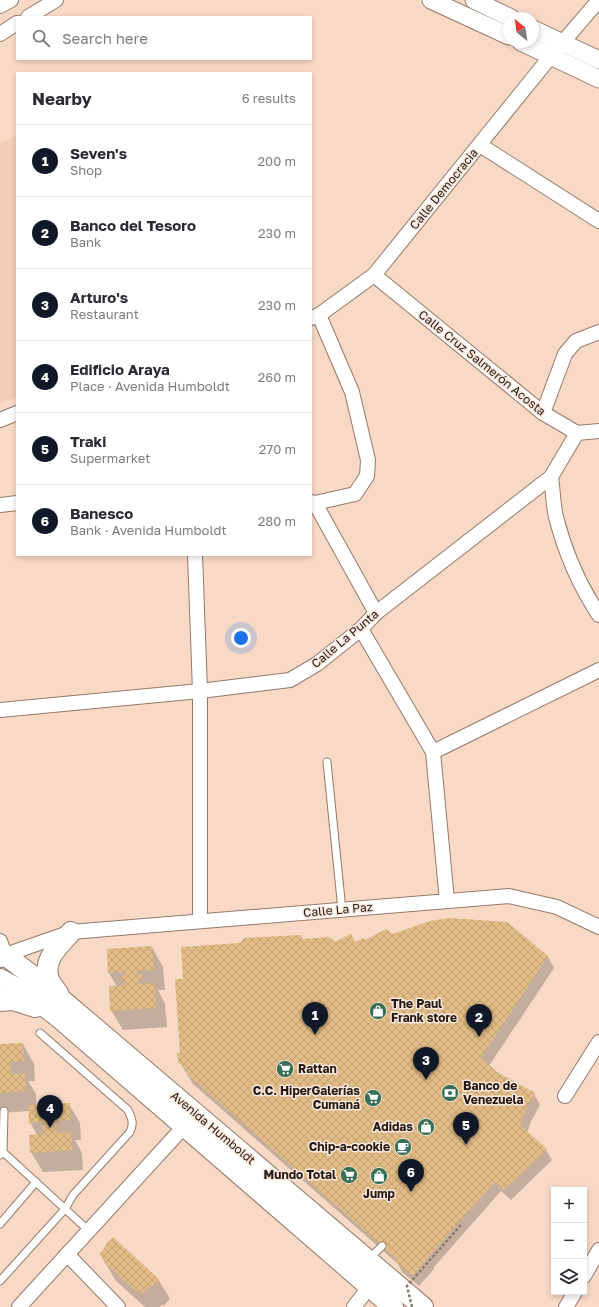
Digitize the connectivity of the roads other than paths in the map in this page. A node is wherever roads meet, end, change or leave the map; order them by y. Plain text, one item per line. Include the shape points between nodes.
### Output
1 (11, 0) edge
2 (56, 0) edge
3 (431, 0) edge
4 (474, 0) edge
5 (599, 0) edge
6 (0, 6) edge
7 (503, 14) edge
8 (30, 16) edge
9 (16, 24) edge
10 (539, 32) edge
11 (503, 33) edge
12 (0, 34) edge
13 (563, 43) junction
14 (534, 48) edge
15 (551, 56) junction
16 (599, 60) edge
17 (599, 79) edge
18 (480, 144) junction
19 (599, 221) edge
20 (374, 275) junction
21 (315, 317) edge
22 (599, 332) edge
23 (16, 413) edge
24 (543, 413) junction
25 (0, 420) edge
26 (599, 431) edge
27 (577, 433) junction
28 (551, 477) junction
29 (313, 502) edge
30 (16, 503) edge
31 (0, 505) edge
32 (195, 556) edge
33 (376, 613) junction
34 (599, 615) edge
35 (361, 629) junction
36 (599, 670) edge
37 (200, 691) junction
38 (0, 710) edge
39 (433, 752) junction
40 (327, 762) dead end
41 (447, 901) junction
42 (342, 910) junction
43 (200, 921) junction
44 (599, 927) edge
45 (71, 932) junction
46 (1, 953) edge
47 (0, 980) edge
48 (0, 1001) edge
49 (57, 1006) junction
50 (40, 1033) dead end
51 (599, 1042) edge
52 (565, 1096) dead end
53 (4, 1111) dead end
54 (190, 1120) junction
55 (1, 1154) edge
56 (36, 1182) junction
57 (65, 1209) junction
58 (0, 1224) edge
59 (88, 1230) junction
60 (382, 1246) dead end
61 (599, 1250) edge
62 (67, 1254) junction
63 (368, 1261) junction
64 (587, 1271) edge
65 (0, 1281) edge
66 (370, 1287) junction
67 (573, 1295) edge
68 (111, 1305) edge
69 (19, 1307) edge
70 (354, 1307) edge
71 (393, 1307) edge
72 (423, 1307) edge
73 (566, 1307) edge

1 - 6 street
2 - 8 street
3 - 11 street
4 - 7 street
5 - 13 street, Calle Democracia
9 - 12 street
10 - 13 street
13 - 15 street, Calle Democracia
13 - 16 street
14 - 15 street
15 - 17 street
15 - 18 street, Calle Democracia
18 - 19 street
18 - 20 street, Calle Democracia
20 - 21 street, Calle Democracia
20 - 24 street, Calle Cruz Salmerón Acosta
21 - 29 street via 352,392 368,460 367,476 355,494
22 - 24 street via 576,341 565,354
23 - 25 street
24 - 27 street, Calle Cruz Salmerón Acosta
26 - 27 street
27 - 28 street, Calle La Punta
28 - 33 street, Calle La Punta
28 - 34 street via 556,516 570,562 585,594
29 - 33 street
30 - 31 street
32 - 37 street
33 - 35 street, Calle La Punta
35 - 37 street, Calle La Punta via 317,664 290,680
35 - 39 street
36 - 39 street
37 - 38 street, Calle La Punta
37 - 43 street
39 - 41 street
40 - 42 lane
41 - 42 street, Calle La Paz
41 - 44 street, Calle La Paz via 509,896 557,906
42 - 43 street, Calle La Paz
43 - 45 street, Calle La Paz
45 - 46 street, Calle La Paz
45 - 49 main road via 52,954 47,966
46 - 49 main road, Avenida Humboldt via 42,983
47 - 49 main road, Avenida Humboldt
48 - 49 main road via 13,1000
49 - 54 main road, Avenida Humboldt
50 - 57 lane via 128,1110 133,1126 73,1195
51 - 52 street
53 - 55 lane
54 - 59 street
54 - 63 main road, Avenida Humboldt via 300,1202
54 - 66 main road, Avenida Humboldt
55 - 56 lane
56 - 57 lane
56 - 58 lane
57 - 59 lane
57 - 65 lane
59 - 62 street
60 - 63 lane
61 - 64 street
62 - 68 street
62 - 69 street
63 - 72 main road, Avenida Humboldt
66 - 70 street
66 - 71 main road, Avenida Humboldt
67 - 73 street

